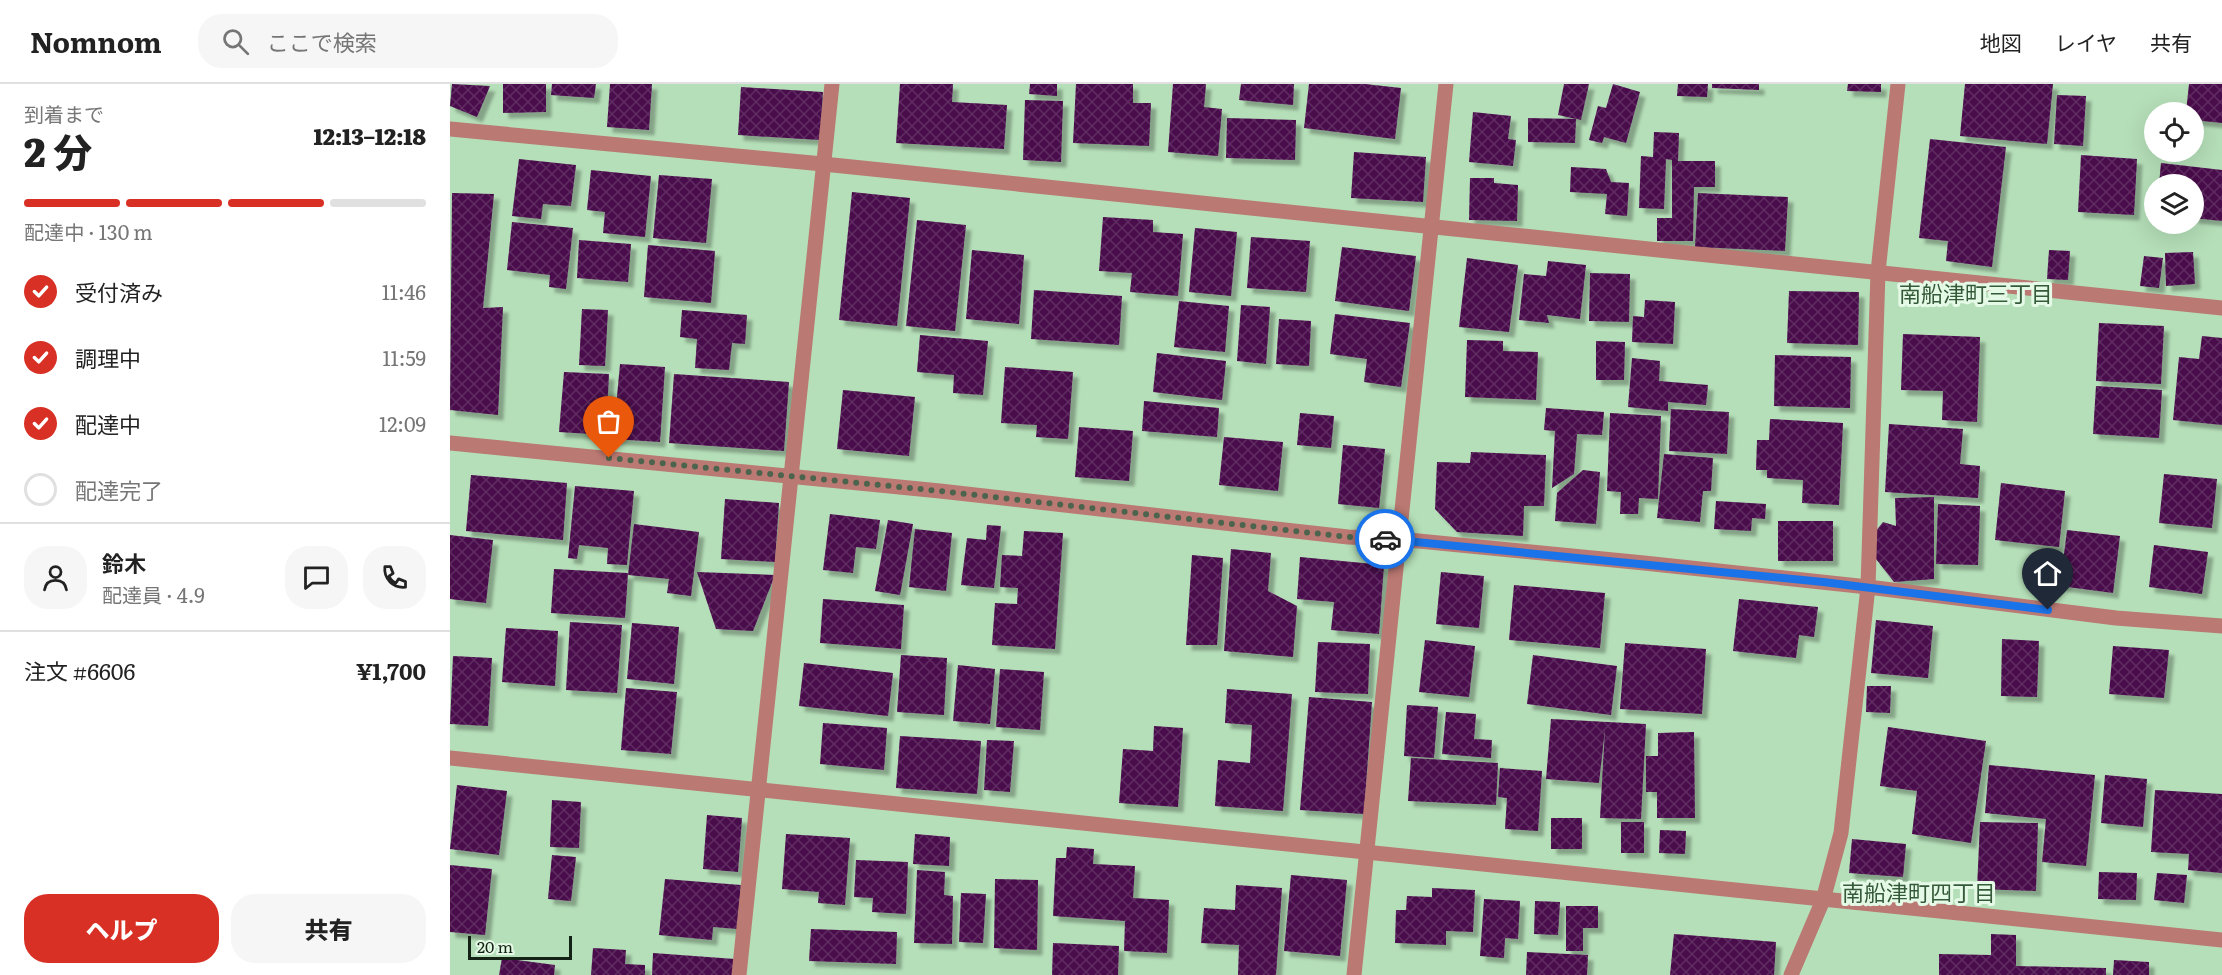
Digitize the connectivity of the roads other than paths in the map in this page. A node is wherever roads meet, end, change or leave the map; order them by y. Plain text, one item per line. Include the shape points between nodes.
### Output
1 (832, 84) edge
2 (1446, 84) edge
3 (1898, 84) edge
4 (450, 129) edge
5 (824, 164) junction
6 (1430, 226) junction
7 (1878, 272) junction
8 (2222, 308) edge
9 (450, 443) edge
10 (792, 477) junction
11 (1398, 539) junction
12 (1868, 587) junction
13 (2222, 626) edge
14 (450, 758) edge
15 (759, 790) junction
16 (1367, 853) junction
17 (1823, 900) junction
18 (2222, 940) edge
19 (739, 975) edge
20 (1354, 975) edge
21 (1791, 975) edge

1 - 5 street
2 - 6 street
3 - 7 street
4 - 5 street
5 - 6 street
5 - 10 street
6 - 7 street
6 - 11 street
7 - 8 street
7 - 12 street
9 - 10 street
10 - 11 street via 1348,537
10 - 15 street
11 - 12 street
11 - 16 street
12 - 13 street via 2116,618
12 - 17 street via 1841,833
14 - 15 street
15 - 16 street
15 - 19 street
16 - 17 street
16 - 20 street
17 - 18 street
17 - 21 street

